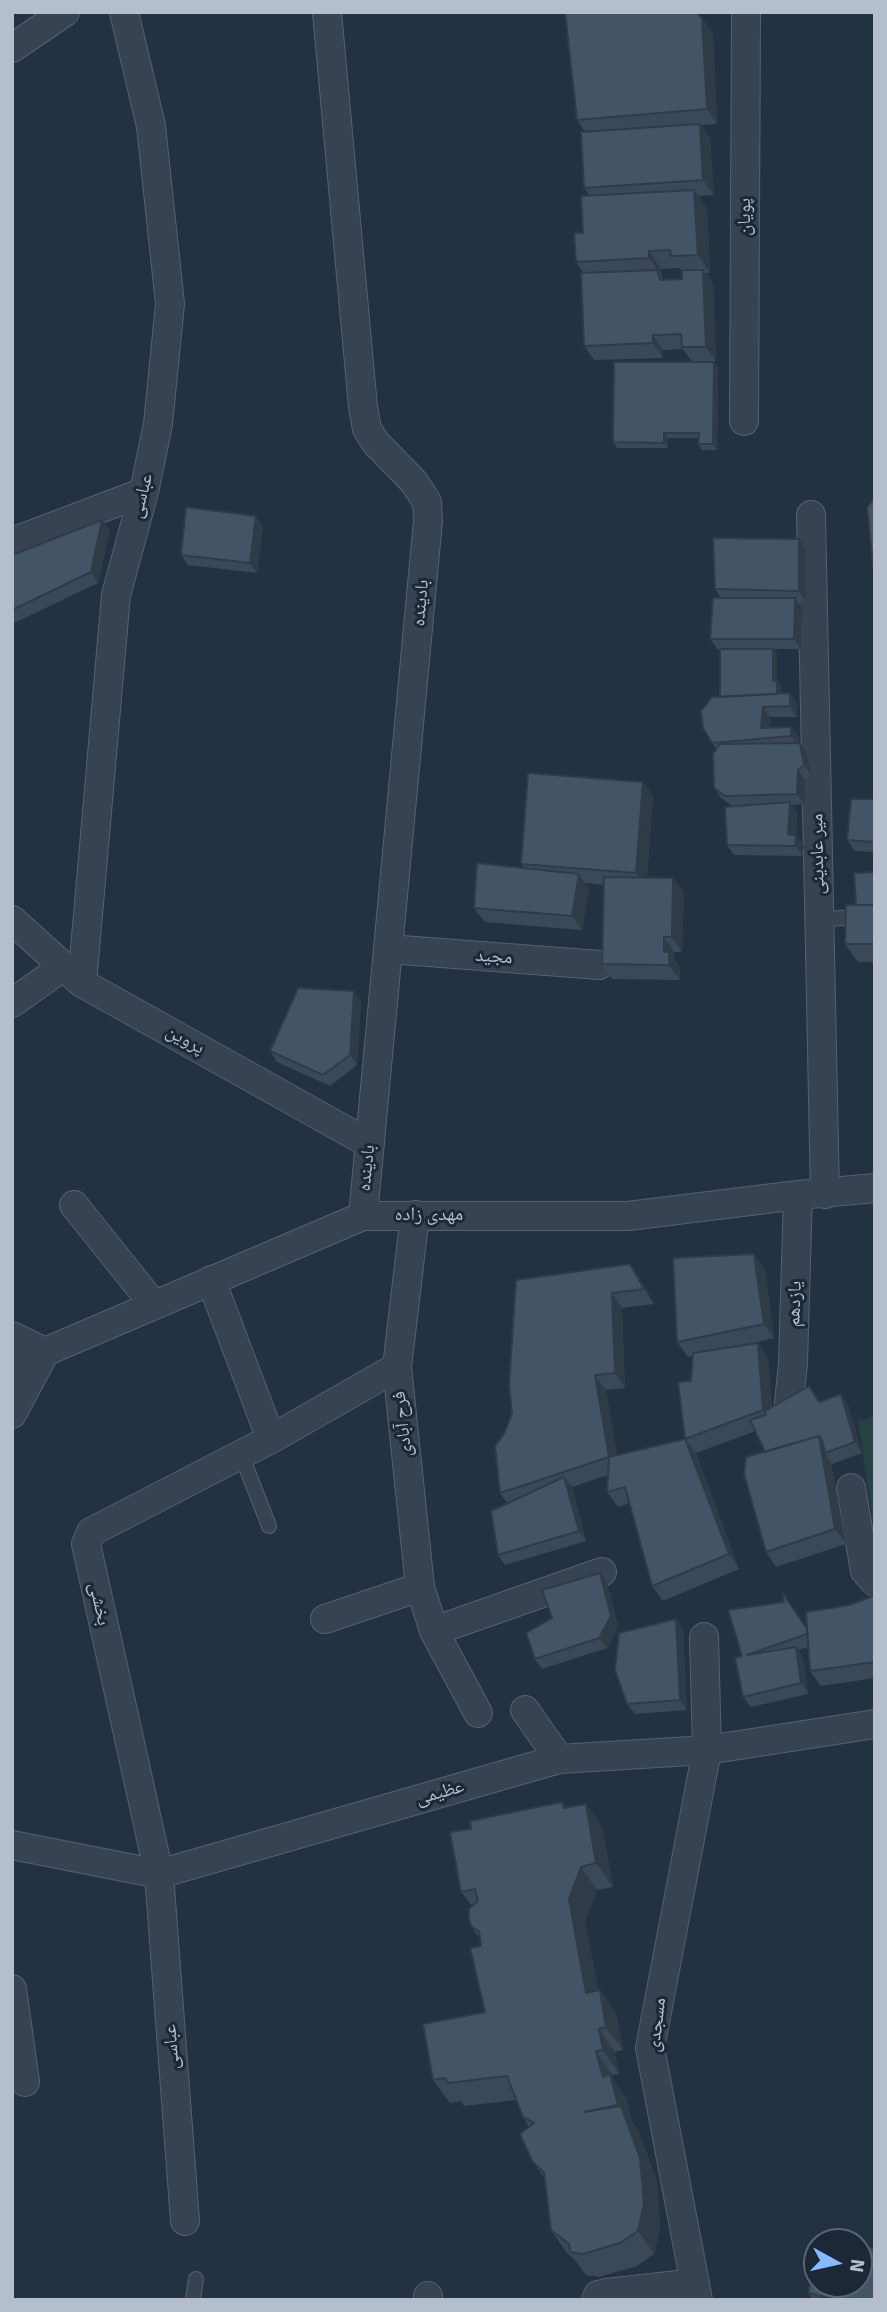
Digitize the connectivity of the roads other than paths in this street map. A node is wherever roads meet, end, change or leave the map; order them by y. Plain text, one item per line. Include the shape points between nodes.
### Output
1 (65, 12) edge
2 (124, 12) edge
3 (327, 12) edge
4 (746, 12) edge
5 (12, 48) edge
6 (744, 421) dead end
7 (144, 492) junction
8 (811, 515) dead end
9 (12, 542) edge
10 (875, 915) edge
11 (12, 920) edge
12 (819, 920) junction
13 (389, 948) junction
14 (598, 965) dead end
15 (73, 974) junction
16 (12, 1003) edge
17 (370, 1144) junction
18 (875, 1188) edge
19 (811, 1194) junction
20 (74, 1205) dead end
21 (415, 1215) junction
22 (363, 1216) junction
23 (211, 1280) junction
24 (154, 1305) junction
25 (12, 1336) edge
26 (45, 1352) junction
27 (12, 1366) edge
28 (397, 1367) junction
29 (12, 1413) edge
30 (789, 1413) edge
31 (271, 1439) junction
32 (241, 1454) junction
33 (851, 1488) dead end
34 (269, 1526) dead end
35 (602, 1572) edge
36 (875, 1582) edge
37 (420, 1587) junction
38 (325, 1619) dead end
39 (434, 1631) junction
40 (704, 1637) dead end
41 (525, 1710) dead end
42 (478, 1713) dead end
43 (875, 1724) edge
44 (707, 1750) junction
45 (559, 1759) junction
46 (12, 1845) edge
47 (159, 1874) junction
48 (12, 1989) edge
49 (25, 2082) dead end
50 (186, 2221) dead end
51 (196, 2279) dead end
52 (697, 2291) edge
53 (192, 2300) edge
54 (596, 2300) edge

1 - 5 street
2 - 7 street, عباسی via 151,127 170,303 158,424
3 - 13 street, بادینده via 367,429 427,502
4 - 6 street, پویان
7 - 9 street
7 - 15 street, عباسی via 116,595
8 - 12 street, میر عابدینی
10 - 12 lane
11 - 15 street, پروین
12 - 19 street, میر عابدینی
13 - 14 street, مجید
13 - 17 street, بادینده
15 - 16 street
15 - 17 street, پروین
17 - 22 street, بادینده
18 - 19 street, مهدی زاده
19 - 21 street, مهدی زاده via 628,1216
19 - 30 street, یازدهم
20 - 24 street
21 - 22 street, مهدی زاده
21 - 28 street, فرح آبادی
22 - 23 street, مهدی زاده
23 - 24 street, مهدی زاده
23 - 31 street
24 - 26 street, مهدی زاده
25 - 26 street
26 - 27 street, مهدی زاده
26 - 29 street
28 - 31 street, بخشی
28 - 37 street, فرح آبادی
31 - 32 street, بخشی
32 - 34 lane
32 - 47 street, بخشی via 91,1532 86,1544
33 - 36 street via 865,1571
35 - 39 street
37 - 38 street
37 - 39 street, فرح آبادی
39 - 42 street, فرح آبادی
40 - 44 street, مسجدی
41 - 45 street
43 - 44 street, عظیمی
44 - 45 street, عظیمی
44 - 52 street, مسجدی via 650,2048
45 - 47 street, عظیمی
46 - 47 street, عظیمی
47 - 50 street, عباسی
48 - 49 street
51 - 53 lane
52 - 54 street via 607,2293

